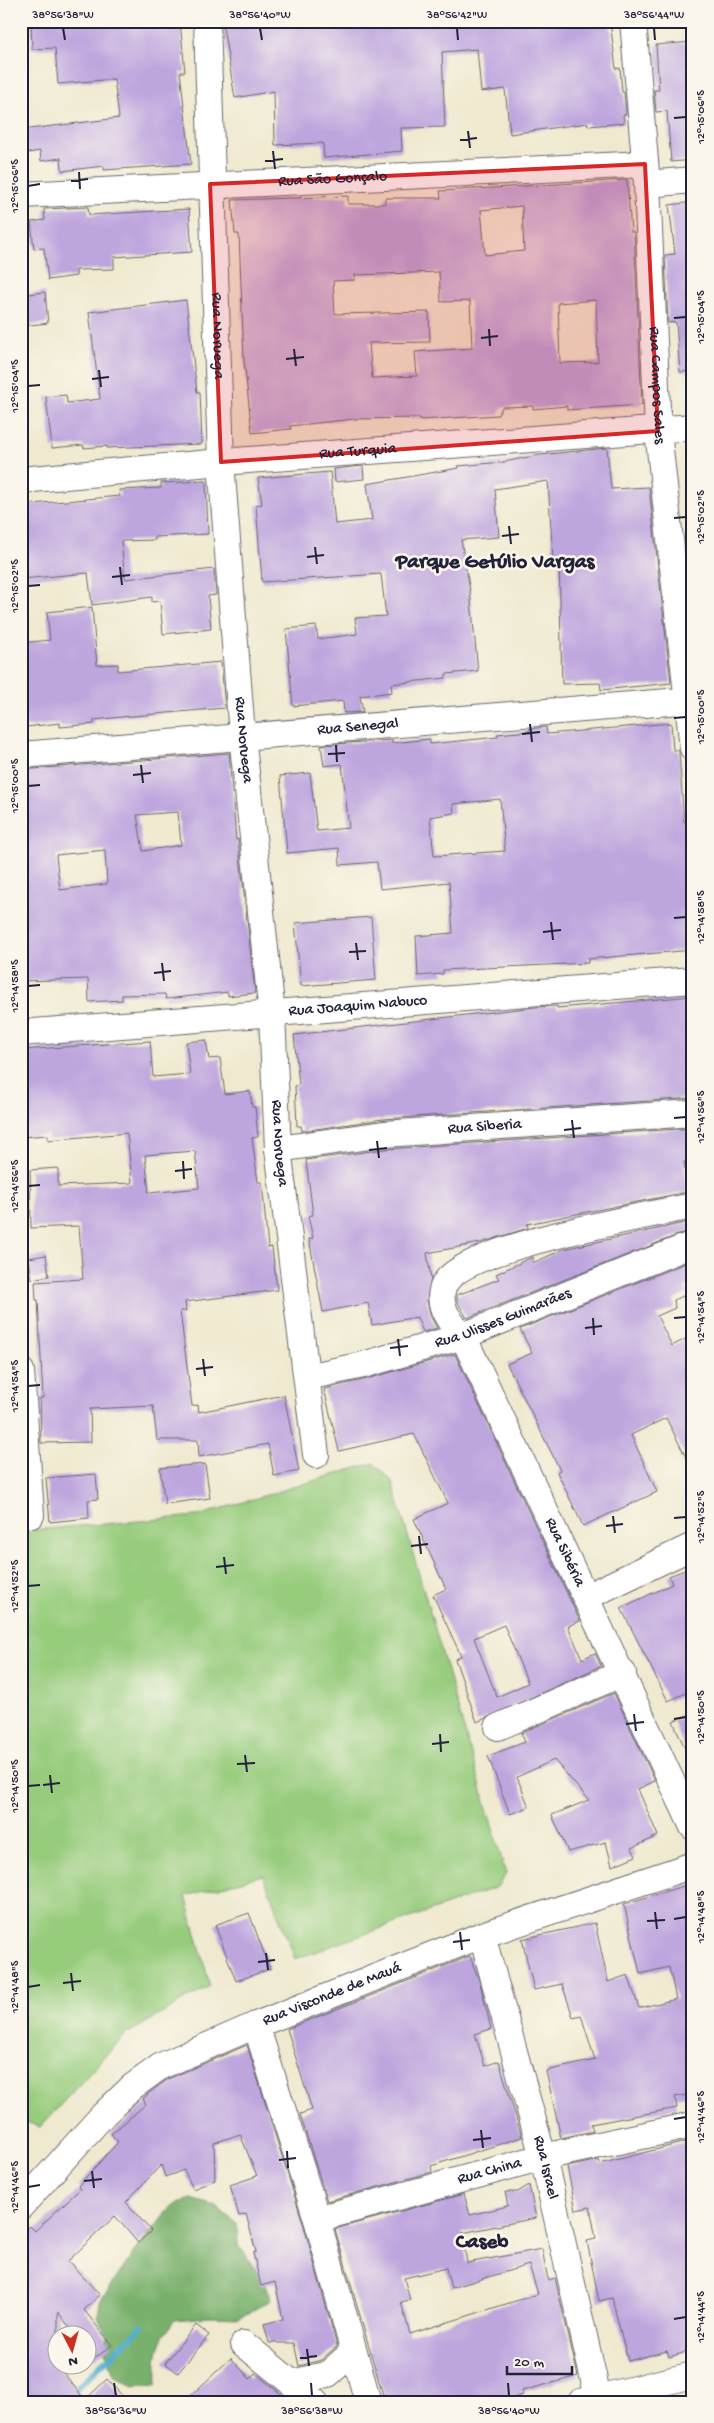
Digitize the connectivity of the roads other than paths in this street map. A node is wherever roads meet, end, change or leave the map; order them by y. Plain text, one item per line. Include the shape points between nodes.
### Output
1 (207, 21) edge
2 (633, 21) edge
3 (646, 174) junction
4 (693, 180) edge
5 (210, 184) junction
6 (21, 195) edge
7 (693, 427) edge
8 (658, 431) junction
9 (221, 462) junction
10 (21, 480) edge
11 (690, 700) edge
12 (242, 735) junction
13 (693, 748) edge
14 (21, 755) edge
15 (693, 980) edge
16 (272, 1014) junction
17 (21, 1033) edge
18 (693, 1113) edge
19 (278, 1149) junction
20 (693, 1206) edge
21 (693, 1244) edge
22 (463, 1336) junction
23 (21, 1371) edge
24 (307, 1377) junction
25 (316, 1455) dead end
26 (31, 1515) dead end
27 (693, 1546) edge
28 (586, 1597) junction
29 (622, 1673) junction
30 (498, 1727) dead end
31 (693, 1827) edge
32 (693, 1865) edge
33 (482, 1935) junction
34 (256, 2025) junction
35 (693, 2125) edge
36 (543, 2157) junction
37 (25, 2195) edge
38 (317, 2219) junction
39 (244, 2344) dead end
40 (354, 2352) junction
41 (693, 2375) edge
42 (292, 2383) junction
43 (593, 2400) edge
44 (315, 2402) edge
45 (368, 2402) edge

1 - 5 street, Rua Noruega
2 - 3 street, Rua Campos Sales
3 - 4 street, Rua São Gonçalo
3 - 5 street, Rua São Gonçalo
3 - 8 street, Rua Campos Sales
5 - 6 street, Rua São Gonçalo
5 - 9 street, Rua Noruega
7 - 8 street, Rua Turquia
8 - 9 street, Rua Turquia
8 - 11 street, Rua Campos Sales
9 - 10 street, Rua Turquia
9 - 12 street, Rua Noruega
11 - 12 street, Rua Senegal
11 - 13 street, Rua Campos Sales
12 - 14 street, Rua Senegal
12 - 16 street, Rua Noruega
15 - 16 street, Rua Joaquim Nabuco
16 - 17 street, Rua Joaquim Nabuco
16 - 19 street, Rua Noruega
18 - 19 street, Rua Siberia via 384,1134
19 - 24 street, Rua Noruega
20 - 22 street, Rua Sibéria via 587,1226 529,1243 458,1271 446,1282 442,1302 449,1323
21 - 22 street, Rua Ulisses Guimarães
22 - 24 street, Rua Ulisses Guimarães via 363,1365
22 - 28 street, Rua Sibéria
23 - 26 street
24 - 25 street, Rua Noruega
27 - 28 street
28 - 29 street, Rua Sibéria
29 - 30 street
29 - 31 street, Rua Sibéria
32 - 33 street, Rua Visconde de Mauá
33 - 34 street, Rua Visconde de Mauá
33 - 36 street, Rua Israel
34 - 37 street, Rua Visconde de Mauá via 160,2066 132,2087
34 - 38 street
35 - 36 street, Rua China
36 - 38 street, Rua China
36 - 43 street, Rua Israel
38 - 40 street
39 - 42 street
40 - 42 street via 328,2374
40 - 45 street
41 - 43 street
42 - 44 street

